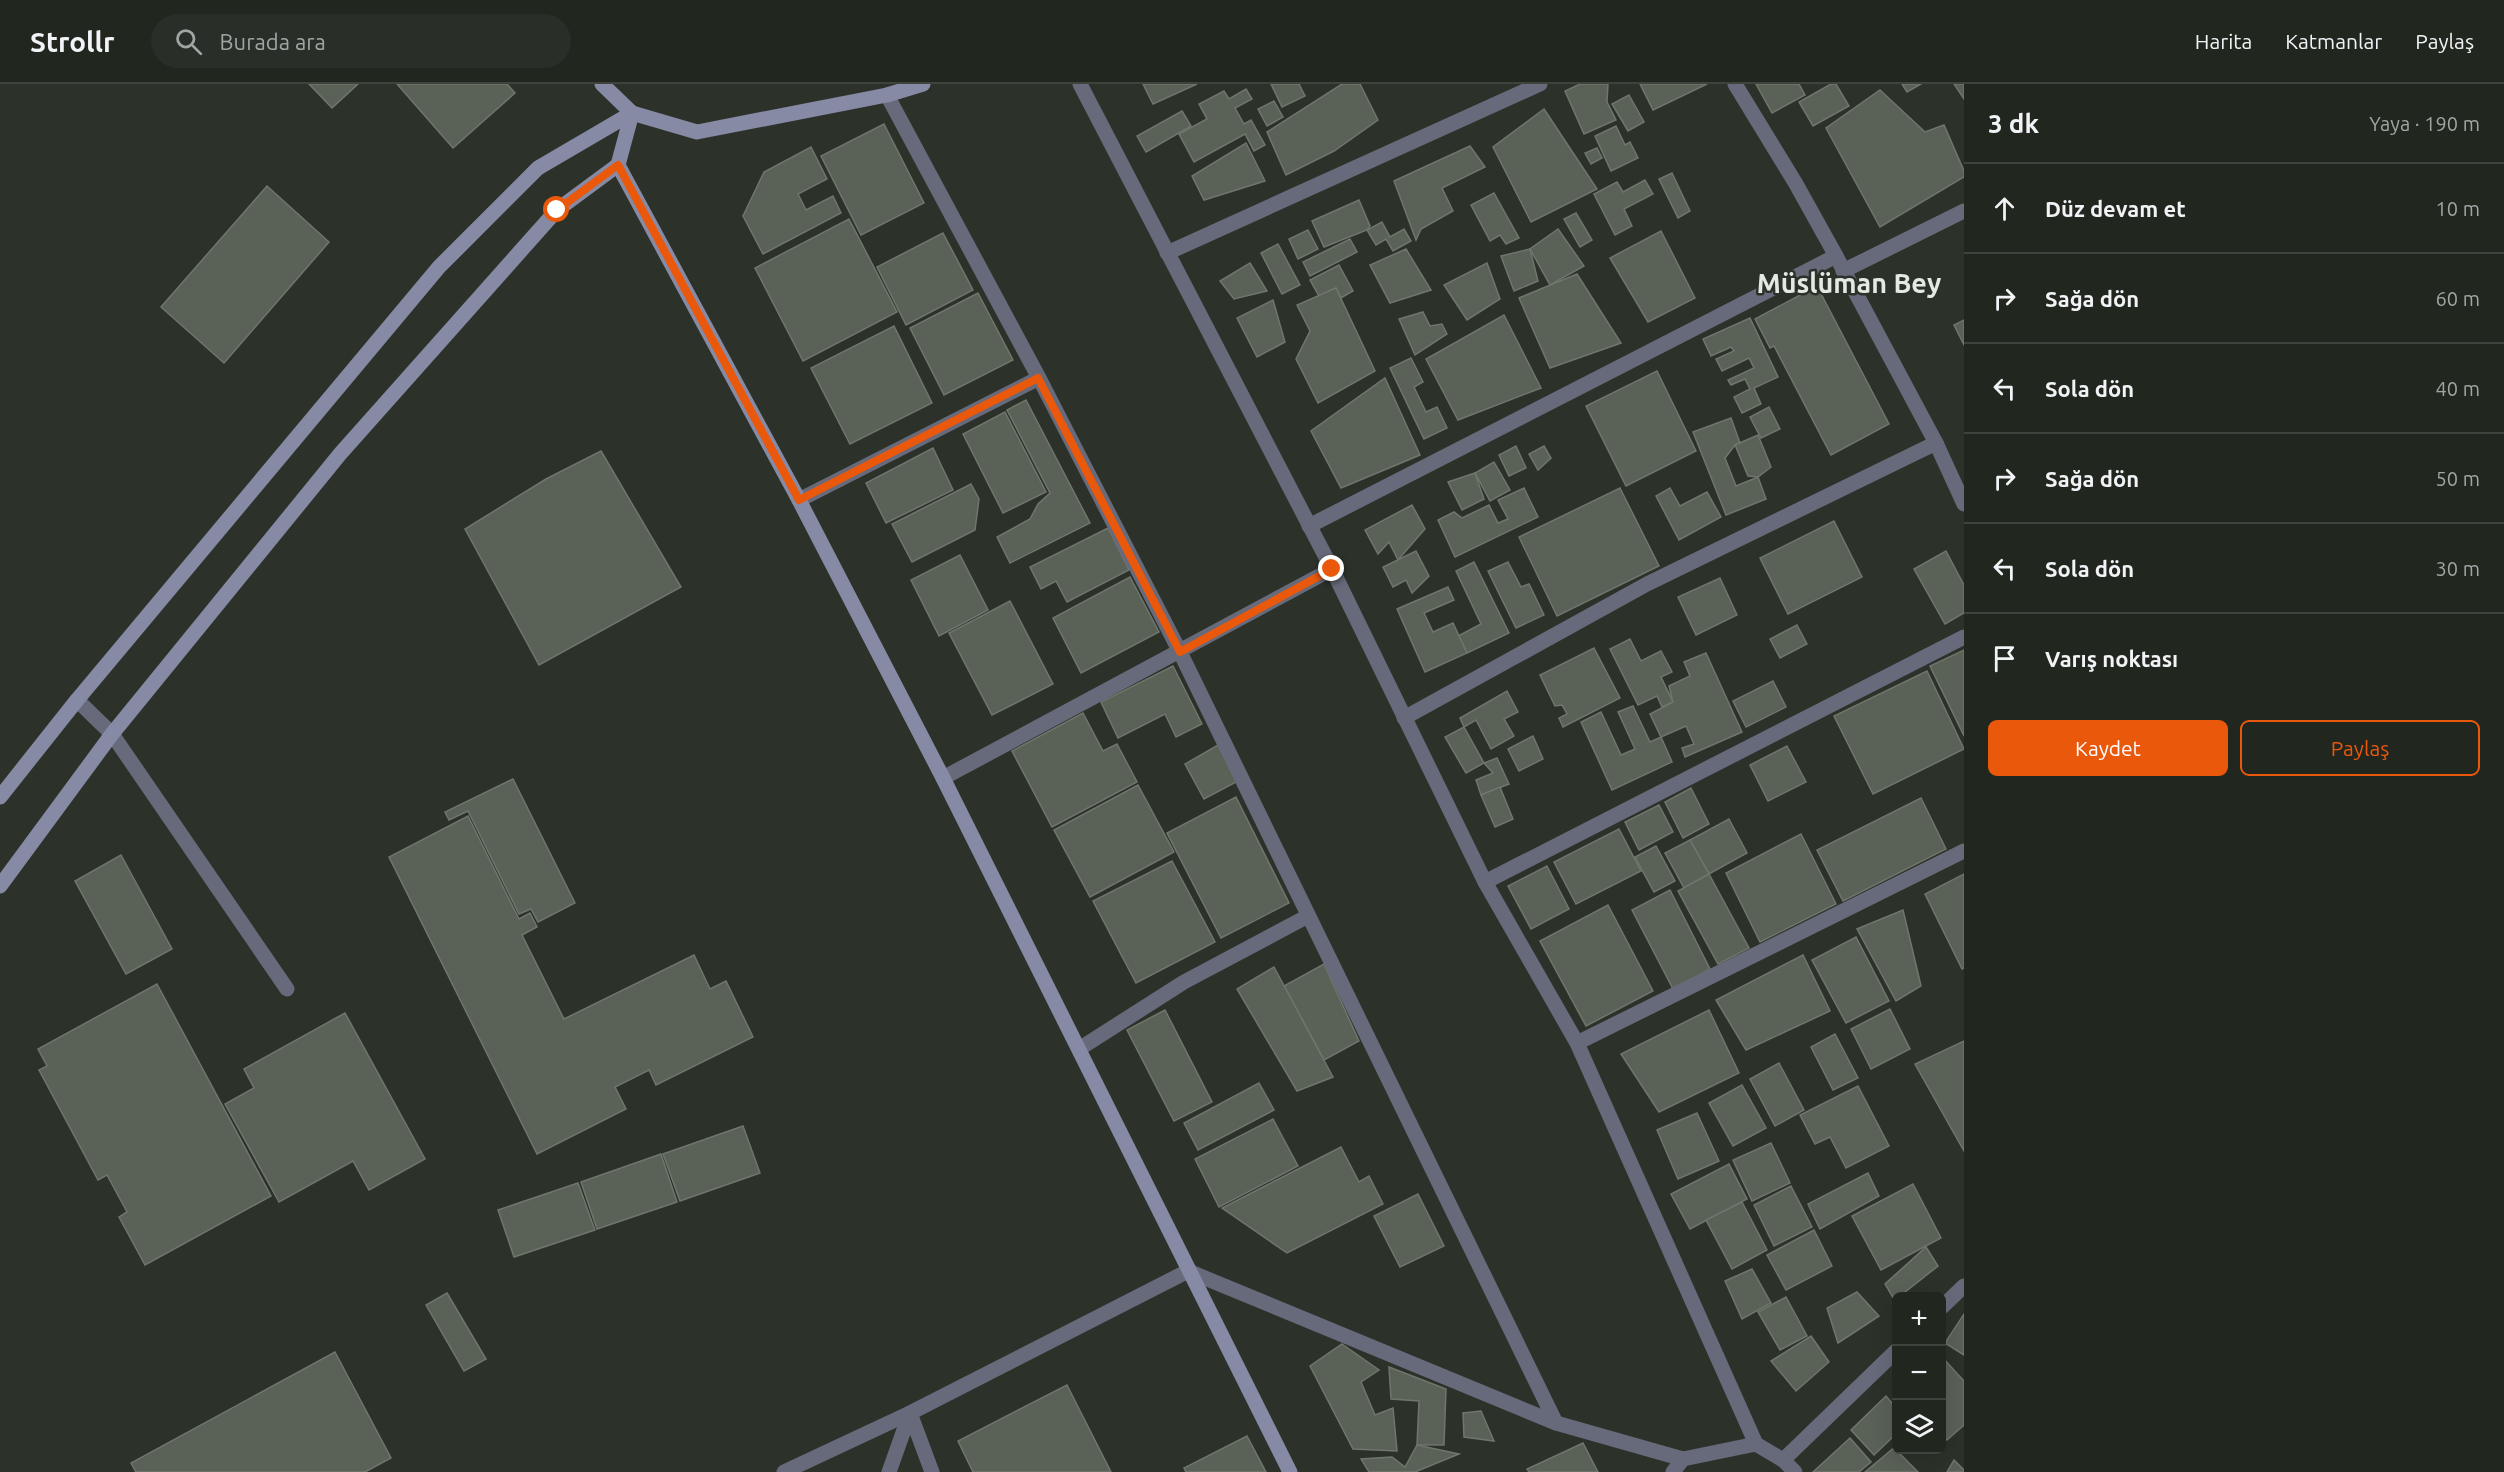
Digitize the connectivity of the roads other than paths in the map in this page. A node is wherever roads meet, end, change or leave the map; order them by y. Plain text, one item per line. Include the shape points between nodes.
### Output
1 (602, 84) edge
2 (923, 84) edge
3 (1080, 84) edge
4 (1540, 84) edge
5 (1735, 84) edge
6 (887, 95) junction
7 (632, 113) junction
8 (618, 165) junction
9 (1964, 211) edge
10 (1167, 253) junction
11 (1836, 256) junction
12 (1843, 272) junction
13 (1038, 378) junction
14 (1936, 443) junction
15 (799, 500) junction
16 (1964, 504) edge
17 (1309, 526) junction
18 (1332, 569) junction
19 (1964, 637) edge
20 (1180, 652) junction
21 (77, 700) junction
22 (1404, 718) junction
23 (112, 734) junction
24 (943, 778) junction
25 (0, 797) edge
26 (1964, 851) edge
27 (1485, 882) junction
28 (0, 886) edge
29 (1308, 916) junction
30 (287, 989) dead end
31 (1577, 1043) junction
32 (1079, 1049) junction
33 (1188, 1271) junction
34 (1964, 1286) edge
35 (1946, 1302) edge
36 (1892, 1355) edge
37 (910, 1413) junction
38 (1556, 1423) junction
39 (1756, 1444) junction
40 (1683, 1459) junction
41 (1783, 1460) junction
42 (784, 1472) edge
43 (889, 1472) edge
44 (932, 1472) edge
45 (1290, 1472) edge
46 (1673, 1472) edge
47 (1795, 1472) edge

1 - 7 street
2 - 6 street
3 - 10 street
4 - 10 street
5 - 11 street
6 - 7 street via 697,132
6 - 13 street
7 - 8 street
7 - 21 street via 538,168 439,267
8 - 15 street
8 - 23 street via 557,210 371,419
9 - 12 street
10 - 17 street
11 - 12 street
11 - 17 street
12 - 14 street
13 - 15 street
13 - 20 street
14 - 16 street
14 - 22 street via 1647,584
15 - 24 street
17 - 18 street
18 - 20 street
18 - 22 street
19 - 27 street
20 - 24 street
20 - 29 street
21 - 23 street
21 - 25 street
22 - 27 street
23 - 28 street
23 - 30 street
24 - 32 street
26 - 31 street
27 - 31 street
29 - 32 street via 1184,982
29 - 38 street
31 - 39 street
32 - 33 street
33 - 37 street
33 - 38 street
33 - 45 street
34 - 35 street
36 - 41 street
37 - 42 street
37 - 43 street
37 - 44 street
38 - 40 street
39 - 40 street
39 - 41 street
40 - 46 street
41 - 47 street

